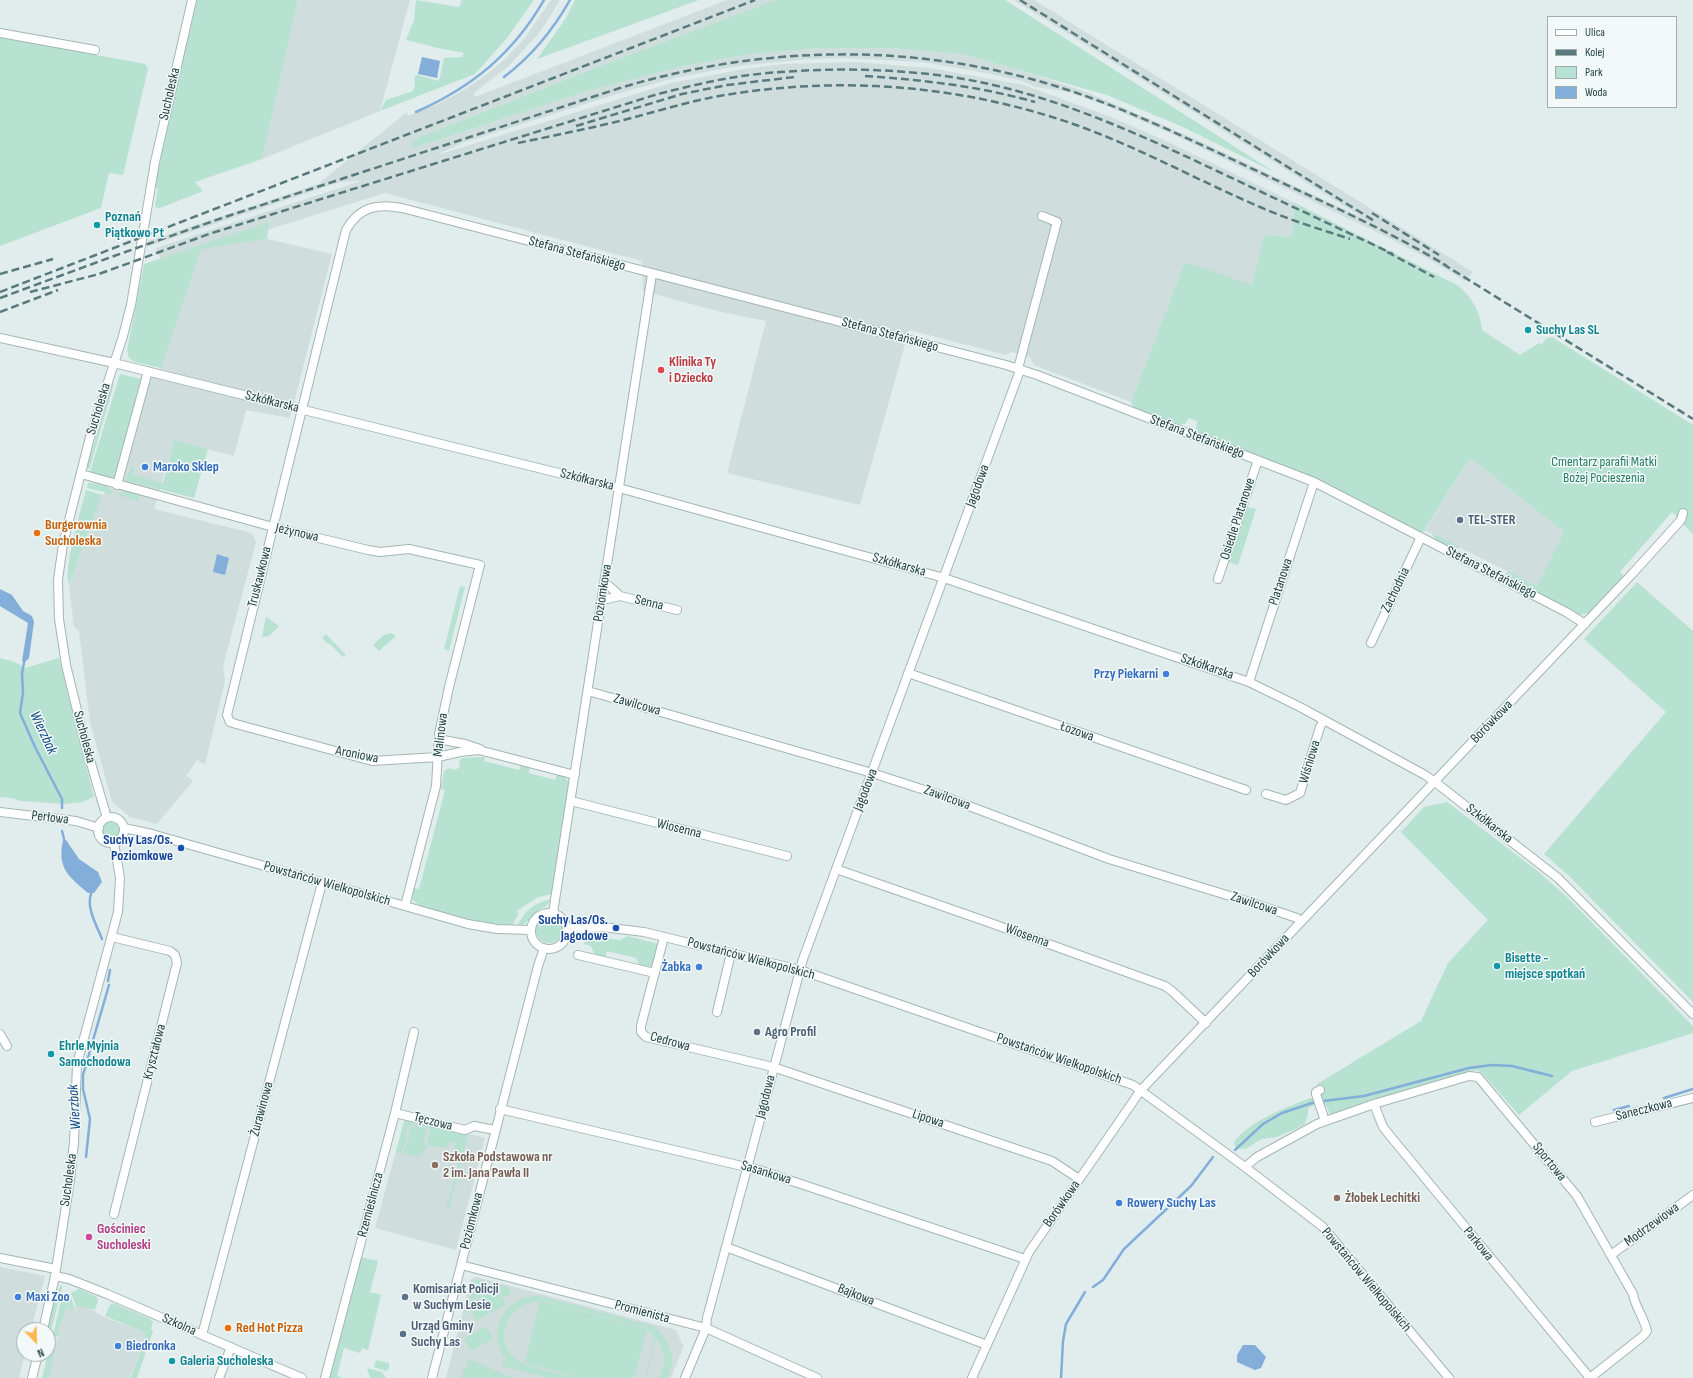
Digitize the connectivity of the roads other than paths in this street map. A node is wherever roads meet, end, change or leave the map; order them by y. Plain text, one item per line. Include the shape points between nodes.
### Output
1 (192, 0) edge
2 (0, 33) edge
3 (95, 50) dead end
4 (1042, 216) dead end
5 (652, 274) junction
6 (0, 338) edge
7 (114, 363) junction
8 (1019, 369) junction
9 (148, 371) junction
10 (301, 409) junction
11 (1258, 460) junction
12 (81, 474) junction
13 (1314, 482) junction
14 (117, 485) junction
15 (620, 488) junction
16 (1683, 513) dead end
17 (273, 527) junction
18 (1421, 537) junction
19 (480, 565) joint
20 (944, 578) junction
21 (1218, 579) dead end
22 (604, 585) junction
23 (620, 596) junction
24 (602, 599) junction
25 (677, 610) dead end
26 (1585, 624) junction
27 (1371, 643) dead end
28 (908, 673) junction
29 (1249, 682) junction
30 (588, 691) junction
31 (1324, 720) junction
32 (230, 722) joint
33 (438, 739) junction
34 (486, 752) junction
35 (438, 757) junction
36 (872, 773) junction
37 (575, 775) junction
38 (1435, 782) junction
39 (1246, 790) dead end
40 (1266, 794) dead end
41 (571, 801) junction
42 (0, 812) edge
43 (107, 818) junction
44 (99, 828) junction
45 (124, 828) junction
46 (114, 843) junction
47 (787, 856) dead end
48 (836, 869) junction
49 (322, 882) junction
50 (404, 906) junction
51 (553, 913) junction
52 (1301, 922) junction
53 (567, 929) junction
54 (531, 930) junction
55 (112, 936) junction
56 (664, 937) junction
57 (544, 948) junction
58 (731, 953) junction
59 (578, 955) dead end
60 (800, 970) junction
61 (655, 973) junction
62 (717, 1012) dead end
63 (1693, 1014) edge
64 (1206, 1023) junction
65 (414, 1032) dead end
66 (0, 1034) edge
67 (7, 1046) dead end
68 (773, 1067) junction
69 (1141, 1090) junction
70 (1319, 1093) dead end
71 (1693, 1098) edge
72 (1374, 1104) junction
73 (500, 1109) junction
74 (395, 1113) junction
75 (1325, 1121) junction
76 (1595, 1122) dead end
77 (495, 1130) junction
78 (748, 1167) junction
79 (1245, 1167) junction
80 (1079, 1179) junction
81 (1693, 1195) edge
82 (114, 1214) dead end
83 (726, 1247) junction
84 (1611, 1255) junction
85 (0, 1258) edge
86 (1025, 1259) junction
87 (461, 1265) junction
88 (56, 1272) junction
89 (45, 1322) edge
90 (706, 1328) junction
91 (202, 1335) junction
92 (987, 1345) junction
93 (231, 1347) junction
94 (36, 1362) edge
95 (32, 1378) edge
96 (219, 1378) edge
97 (302, 1378) edge
98 (325, 1378) edge
99 (432, 1378) edge
100 (685, 1378) edge
101 (817, 1378) edge
102 (972, 1378) edge
103 (1449, 1378) edge
104 (1590, 1378) edge

1 - 7 street, Sucholeska via 154,162 131,305
2 - 3 street
4 - 8 street, Jagodowa via 1057,222
5 - 8 street, Stefana Stefańskiego
5 - 10 street, Stefana Stefańskiego via 402,208 390,206 369,209 352,219 346,230
5 - 15 street, Poziomkowa
6 - 7 street, Szkółkarska
7 - 9 street, Szkółkarska
7 - 12 street, Sucholeska
8 - 11 street, Stefana Stefańskiego
8 - 20 street, Jagodowa
9 - 10 street, Szkółkarska
9 - 14 street
10 - 15 street, Szkółkarska
10 - 17 street, Truskawkowa
11 - 13 street, Stefana Stefańskiego
11 - 21 street, Osiedle Platanowe
12 - 14 street, Jeżynowa
12 - 43 street, Sucholeska via 60,562 59,620 72,693
13 - 18 street, Stefana Stefańskiego
13 - 29 street, Platanowa
14 - 17 street, Jeżynowa
15 - 20 street, Szkółkarska
15 - 22 street, Poziomkowa
16 - 26 street, Borówkowa via 1681,520
17 - 19 street, Jeżynowa via 380,552 410,549
17 - 32 street, Truskawkowa via 227,715
18 - 26 street, Stefana Stefańskiego
18 - 27 street, Zachodnia
19 - 33 street, Malinowa
20 - 28 street, Jagodowa
20 - 29 street, Szkółkarska
22 - 23 street, Senna via 609,586
22 - 24 street, Poziomkowa
23 - 24 street, Senna
23 - 25 street, Senna
24 - 30 street, Poziomkowa
26 - 38 street, Borówkowa
28 - 36 street, Jagodowa
28 - 39 street, Łozowa
29 - 31 street, Szkółkarska
30 - 36 street, Zawilcowa
30 - 37 street, Poziomkowa
31 - 38 street, Szkółkarska
31 - 40 street, Wiśniowa via 1300,793 1286,800
32 - 35 street, Aroniowa via 372,761
33 - 34 street, Aroniowa via 465,744
33 - 35 street, Malinowa
34 - 35 street, Aroniowa
34 - 37 street, Aroniowa
35 - 50 street, Malinowa via 436,786
36 - 48 street, Jagodowa
36 - 52 street, Zawilcowa via 940,795 1109,859 1243,900 1297,918
37 - 41 street, Poziomkowa
38 - 52 street, Borówkowa
38 - 63 street, Szkółkarska via 1558,878
41 - 47 street, Wiosenna
41 - 51 street, Poziomkowa
42 - 44 street, Perłowa via 76,821
43 - 44 street
43 - 45 street via 118,819
44 - 46 street via 98,832 102,839
45 - 46 street via 122,838
45 - 49 street, Powstańców Wielkopolskich
46 - 55 street, Sucholeska via 120,897
48 - 60 street, Jagodowa
48 - 64 street, Wiosenna via 1165,986
49 - 50 street, Powstańców Wielkopolskich
49 - 91 street, Żurawinowa
50 - 54 street, Powstańców Wielkopolskich via 482,927
51 - 53 street via 564,921
51 - 54 street via 538,916
52 - 64 street, Borówkowa
53 - 56 street, Powstańców Wielkopolskich via 616,928
53 - 57 street via 560,944
54 - 57 street via 533,939
55 - 82 street, Kryształowa via 170,951 176,955 177,963
55 - 88 street, Sucholeska via 77,1064 74,1142
56 - 58 street, Powstańców Wielkopolskich
56 - 61 street, Cedrowa
57 - 73 street, Poziomkowa
58 - 60 street, Powstańców Wielkopolskich
58 - 62 street
59 - 61 street
60 - 68 street, Jagodowa
60 - 69 street, Powstańców Wielkopolskich via 1133,1085
61 - 68 street, Cedrowa via 641,1026 641,1032 646,1037
64 - 69 street, Borówkowa
65 - 74 street, Rzemieślnicza
66 - 67 street
68 - 78 street, Jagodowa
68 - 80 street, Lipowa via 1052,1161
69 - 79 street, Powstańców Wielkopolskich
69 - 80 street, Borówkowa
70 - 75 street
71 - 76 street, Saneczkowa
72 - 75 street, Sportowa
72 - 84 street, Sportowa via 1469,1076 1478,1078 1577,1196
72 - 104 street, Parkowa via 1383,1127
73 - 77 street, Poziomkowa
73 - 78 street, Sasankowa
74 - 77 street, Tęczowa via 465,1130 474,1126
74 - 98 street, Rzemieślnicza
75 - 79 street, Sportowa via 1257,1157
77 - 87 street, Poziomkowa
78 - 83 street, Jagodowa
78 - 86 street, Sasankowa
79 - 103 street, Powstańców Wielkopolskich via 1330,1234
80 - 86 street, Borówkowa
81 - 84 street, Modrzewiowa
83 - 90 street, Jagodowa
83 - 92 street, Bajkowa
84 - 104 street, Sportowa via 1632,1294 1647,1331
85 - 88 street, Szkolna
86 - 92 street, Borówkowa
87 - 90 street, Promienista
87 - 99 street, Poziomkowa
88 - 89 street, Sucholeska
88 - 91 street, Szkolna
90 - 100 street, Jagodowa
90 - 101 street, Promienista
91 - 93 street, Szkolna
92 - 102 street, Borówkowa
93 - 96 street
93 - 97 street, Szkolna
94 - 95 street

